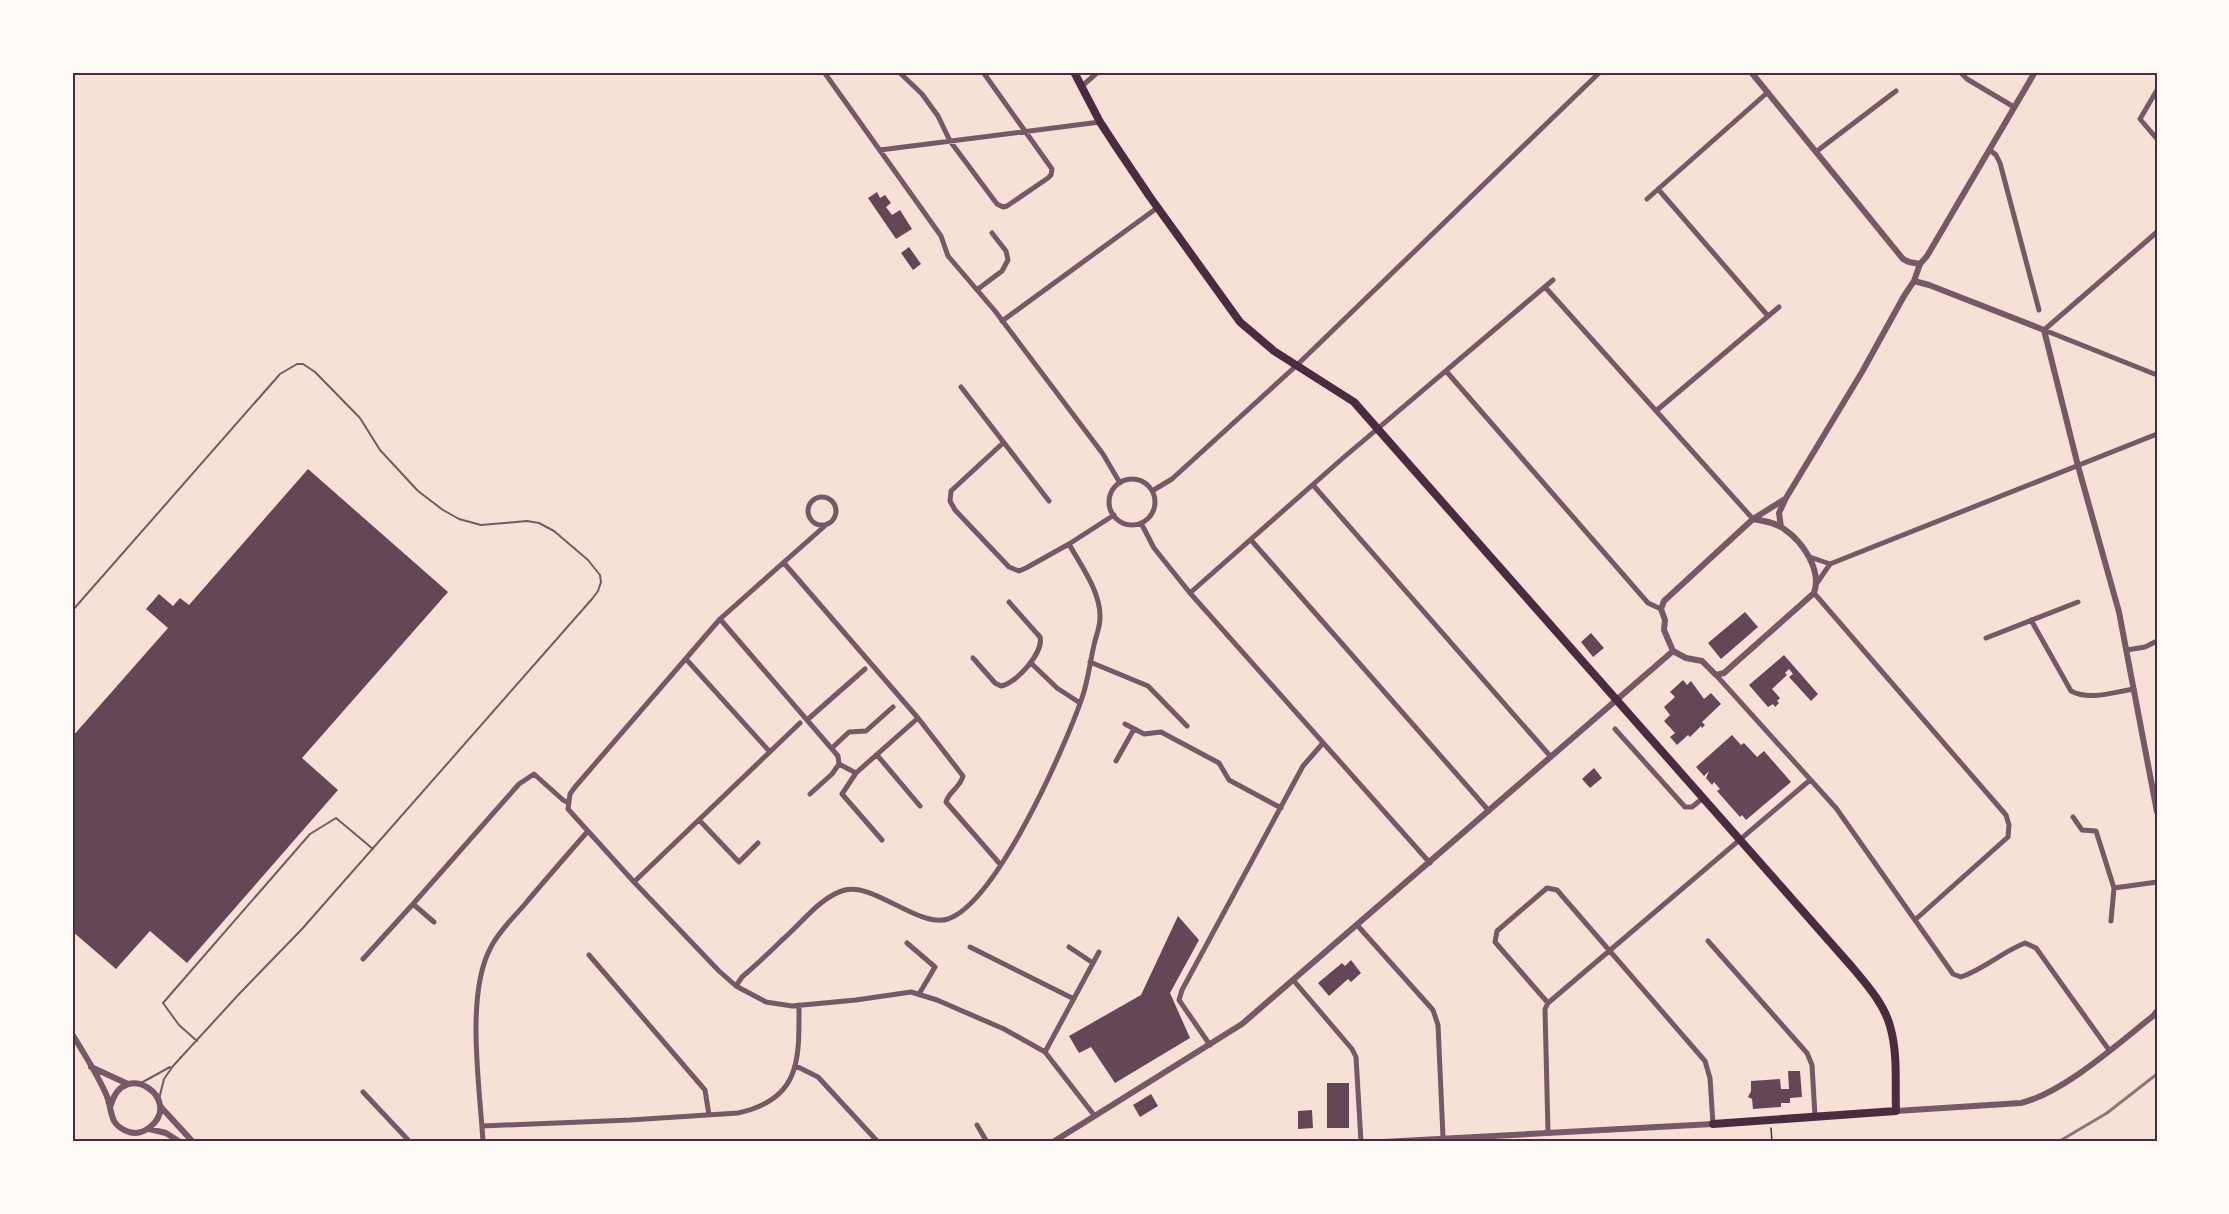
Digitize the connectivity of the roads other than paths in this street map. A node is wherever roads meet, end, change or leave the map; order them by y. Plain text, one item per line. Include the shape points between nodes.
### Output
1 (824, 72) edge
2 (899, 72) edge
3 (983, 72) edge
4 (1074, 72) edge
5 (1098, 72) edge
6 (1600, 72) edge
7 (1751, 72) edge
8 (1960, 72) edge
9 (2035, 72) edge
10 (1082, 86) junction
11 (2157, 90) edge
12 (1896, 91) dead end
13 (1768, 92) junction
14 (2014, 107) junction
15 (1101, 122) junction
16 (1026, 133) junction
17 (2157, 139) edge
18 (950, 141) junction
19 (880, 150) junction
20 (1990, 150) junction
21 (1816, 151) junction
22 (1658, 189) junction
23 (1647, 199) dead end
24 (1157, 208) junction
25 (2157, 232) edge
26 (992, 233) dead end
27 (1920, 264) junction
28 (1552, 280) dead end
29 (1914, 281) junction
30 (1545, 286) junction
31 (978, 289) junction
32 (1779, 307) dead end
33 (2039, 310) dead end
34 (1768, 316) junction
35 (1002, 321) junction
36 (2044, 330) junction
37 (1297, 366) junction
38 (1446, 371) junction
39 (2157, 375) edge
40 (961, 387) dead end
41 (1656, 411) junction
42 (1378, 429) junction
43 (2157, 434) edge
44 (1003, 443) junction
45 (2078, 466) junction
46 (1120, 483) junction
47 (1313, 485) junction
48 (1152, 491) junction
49 (1786, 498) junction
50 (1048, 501) dead end
51 (1114, 516) junction
52 (1753, 519) junction
53 (1141, 522) junction
54 (827, 524) junction
55 (1781, 527) junction
56 (1251, 540) junction
57 (1069, 544) junction
58 (1810, 557) junction
59 (783, 563) junction
60 (1830, 564) junction
61 (1817, 583) junction
62 (1190, 593) junction
63 (1814, 593) junction
64 (1009, 602) dead end
65 (2078, 602) dead end
66 (1661, 609) junction
67 (72, 611) edge
68 (720, 619) junction
69 (2031, 620) junction
70 (1986, 638) dead end
71 (2157, 641) edge
72 (2127, 650) junction
73 (1673, 651) junction
74 (973, 658) dead end
75 (686, 659) junction
76 (1090, 662) junction
77 (1031, 663) junction
78 (865, 669) dead end
79 (1716, 675) junction
80 (2134, 689) junction
81 (1616, 700) junction
82 (1080, 703) junction
83 (893, 707) dead end
84 (918, 718) junction
85 (807, 720) junction
86 (800, 723) dead end
87 (1125, 724) dead end
88 (1187, 726) dead end
89 (1134, 729) junction
90 (1615, 729) dead end
91 (1323, 743) junction
92 (832, 748) junction
93 (770, 752) junction
94 (877, 755) junction
95 (1551, 757) junction
96 (1116, 761) dead end
97 (839, 764) junction
98 (856, 773) junction
99 (1810, 780) junction
100 (810, 794) dead end
101 (1703, 798) junction
102 (567, 802) junction
103 (920, 806) dead end
104 (1281, 808) junction
105 (1489, 811) junction
106 (2157, 812) edge
107 (2073, 817) dead end
108 (700, 821) junction
109 (588, 831) junction
110 (882, 840) dead end
111 (1740, 840) junction
112 (758, 843) dead end
113 (373, 849) junction
114 (1430, 863) junction
115 (1000, 864) junction
116 (634, 882) junction
117 (2157, 882) edge
118 (2114, 888) junction
119 (413, 904) junction
120 (1916, 919) junction
121 (2111, 921) dead end
122 (434, 922) dead end
123 (1357, 925) junction
124 (1708, 941) dead end
125 (906, 943) dead end
126 (1069, 946) dead end
127 (969, 947) dead end
128 (1099, 952) dead end
129 (1610, 952) junction
130 (589, 955) dead end
131 (363, 959) dead end
132 (1093, 963) junction
133 (1294, 981) junction
134 (736, 986) junction
135 (919, 994) junction
136 (1074, 999) junction
137 (1548, 1003) junction
138 (799, 1005) junction
139 (2157, 1011) edge
140 (72, 1034) edge
141 (196, 1041) junction
142 (1210, 1045) junction
143 (2109, 1050) junction
144 (1046, 1052) junction
145 (173, 1066) junction
146 (796, 1066) junction
147 (91, 1067) junction
148 (139, 1083) junction
149 (129, 1084) junction
150 (363, 1092) dead end
151 (159, 1103) junction
152 (111, 1105) junction
153 (1896, 1111) junction
154 (709, 1114) junction
155 (1094, 1115) junction
156 (1815, 1116) junction
157 (1713, 1124) junction
158 (976, 1125) dead end
159 (482, 1126) junction
160 (149, 1129) junction
161 (1548, 1132) junction
162 (1443, 1137) junction
163 (180, 1142) edge
164 (193, 1142) edge
165 (410, 1142) edge
166 (483, 1142) edge
167 (878, 1142) edge
168 (987, 1142) edge
169 (1053, 1142) edge
170 (1361, 1142) edge
171 (1383, 1142) edge

1 - 19 street
2 - 18 street via 938,116
3 - 16 street
4 - 10 main road
5 - 10 street
6 - 37 street
7 - 13 street
8 - 14 street
9 - 14 street
10 - 15 main road
11 - 17 street via 2140,119
12 - 21 street
13 - 21 street
13 - 22 street
14 - 20 street
15 - 16 street
15 - 24 main road
16 - 18 street
16 - 18 street via 1052,172 1003,207
18 - 19 street
19 - 31 street via 941,236 948,256
20 - 27 street
20 - 33 street via 2000,163
21 - 27 street via 1902,259
22 - 23 street
22 - 34 street
24 - 35 street
24 - 37 main road via 1240,322
25 - 36 street
26 - 31 street via 1008,260 1002,271
27 - 29 street
28 - 30 street
29 - 36 street
29 - 49 street
30 - 38 street
30 - 41 street
31 - 35 street
32 - 34 street
34 - 41 street
35 - 46 street via 1103,454
36 - 39 street
36 - 45 street
37 - 42 main road via 1354,402
37 - 48 street via 1172,478
38 - 42 street
38 - 66 street via 1648,603
40 - 44 street
41 - 52 street
42 - 47 street
42 - 81 main road
43 - 45 street
44 - 50 street
44 - 57 street via 951,491 954,510 1019,572
45 - 60 street
45 - 72 street
46 - 48 street via 1136,479
46 - 51 street via 1110,496
47 - 56 street
47 - 95 street
48 - 53 street via 1155,504
49 - 52 street
49 - 55 street via 1779,513
51 - 53 street via 1127,524
51 - 57 street
52 - 55 street
52 - 66 street via 1664,601
53 - 62 street via 1154,548
54 - 54 street via 836,514 835,505 825,497 816,498 809,505 810,519
54 - 59 street
55 - 58 street
56 - 62 street
56 - 105 street
57 - 76 street via 1098,598 1100,619
58 - 60 street
58 - 61 street
59 - 68 street
59 - 84 street
60 - 61 street
61 - 63 street
62 - 91 street
63 - 79 street via 1724,673
63 - 120 street via 2006,815 2008,837
64 - 77 street via 1040,637 1041,645
65 - 69 street
66 - 73 street
67 - 113 lane via 280,374 297,364 303,364 324,380 360,418 380,450 418,491 443,510 481,525 518,521 539,523 554,531 600,575 598,591
68 - 75 street
68 - 85 street
69 - 70 street
69 - 80 street via 2071,691 2094,696
71 - 72 street
72 - 80 street
73 - 79 street via 1702,662
73 - 81 street
74 - 77 street via 1000,686 1012,681
75 - 93 street
75 - 102 street via 575,787
76 - 82 street
76 - 88 street via 1148,686
77 - 82 street
78 - 85 street
79 - 99 street
80 - 106 street
81 - 95 street
81 - 101 main road
82 - 115 street via 1050,777
83 - 92 street via 866,731 849,732
84 - 94 street
84 - 115 street via 963,776 946,802
85 - 92 street
86 - 93 street
87 - 89 street
89 - 96 street
89 - 104 street via 1144,734 1161,732 1219,763 1228,780
90 - 101 street via 1685,807 1692,807
91 - 104 street via 1303,766
91 - 114 street
92 - 97 street
93 - 108 street
94 - 98 street
94 - 103 street
95 - 105 street
97 - 98 street
97 - 100 street
98 - 110 street via 842,794
99 - 111 street
99 - 120 street via 1836,808
101 - 111 main road
102 - 109 street via 568,809
102 - 119 street via 534,774 519,784
104 - 142 street via 1179,1000
105 - 114 street
107 - 118 street via 2082,830 2096,831
108 - 112 street via 739,862
108 - 116 street
109 - 116 street
109 - 159 street via 508,924 491,946 484,964 477,990
111 - 129 street
111 - 153 main road via 1875,996 1890,1025
113 - 141 lane
113 - 141 lane via 336,818 310,834 162,1004
114 - 123 street
115 - 134 street via 980,895 947,919 916,914 859,889 838,892
116 - 134 street
117 - 118 street
118 - 121 street
119 - 122 street
119 - 131 street
120 - 143 street via 1953,974 1961,977 2011,949 2025,944 2036,948
123 - 133 street
123 - 162 street via 1433,1010 1438,1025
124 - 156 street via 1807,1053 1812,1065
125 - 135 street via 936,967
126 - 132 street
127 - 136 street
128 - 132 street
129 - 137 street
129 - 137 street via 1557,890 1547,888 1497,932 1495,942
129 - 157 street via 1706,1061
130 - 154 street via 705,1090
132 - 136 street
133 - 142 street
133 - 170 street via 1356,1057
134 - 138 street via 766,1002
135 - 138 street
135 - 144 street via 1004,1029
136 - 144 street
137 - 161 street
138 - 146 street
139 - 143 street
140 - 147 street
141 - 145 lane
142 - 155 street
143 - 153 street via 2036,1100
144 - 155 street
145 - 148 lane
145 - 151 lane via 164,1079
146 - 154 street via 788,1084 763,1105 738,1113
146 - 167 street via 818,1077
147 - 149 street
147 - 152 street
148 - 149 street
148 - 151 street via 149,1087
149 - 152 street via 117,1092
150 - 165 street
151 - 160 street via 159,1115
151 - 164 street
152 - 160 street via 113,1119 122,1129
153 - 156 main road
154 - 159 street
155 - 169 street
156 - 157 main road
157 - 161 street
158 - 168 street
159 - 166 street
160 - 163 street
161 - 162 street
162 - 171 street

